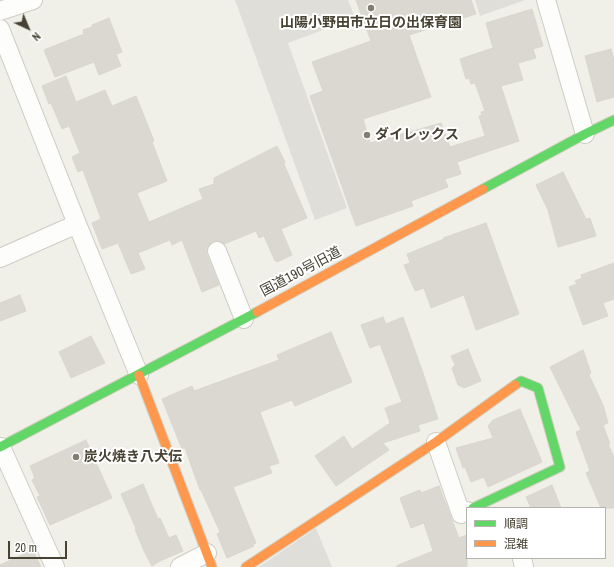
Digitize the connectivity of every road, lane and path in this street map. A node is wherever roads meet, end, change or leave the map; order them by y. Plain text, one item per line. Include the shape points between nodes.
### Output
1 (33, 0) edge
2 (546, 0) edge
3 (0, 11) edge
4 (0, 29) edge
5 (614, 120) edge
6 (585, 134) junction
7 (78, 224) junction
8 (218, 251) dead end
9 (0, 258) edge
10 (244, 319) junction
11 (139, 375) junction
12 (436, 442) junction
13 (0, 447) edge
14 (503, 502) edge
15 (479, 507) edge
16 (466, 512) edge
17 (210, 560) edge
18 (55, 567) edge
19 (180, 567) edge
20 (246, 567) edge

1 - 3 street
2 - 6 street
4 - 7 street
5 - 6 street, 国道190号旧道
6 - 10 street, 国道190号旧道
7 - 9 street
7 - 11 street
8 - 10 street
10 - 11 street, 国道190号旧道
11 - 13 street, 国道190号旧道
11 - 17 street
12 - 14 street via 521,381 538,388 560,467
12 - 16 street via 461,514
12 - 20 street
13 - 18 street
14 - 15 street
17 - 19 street

